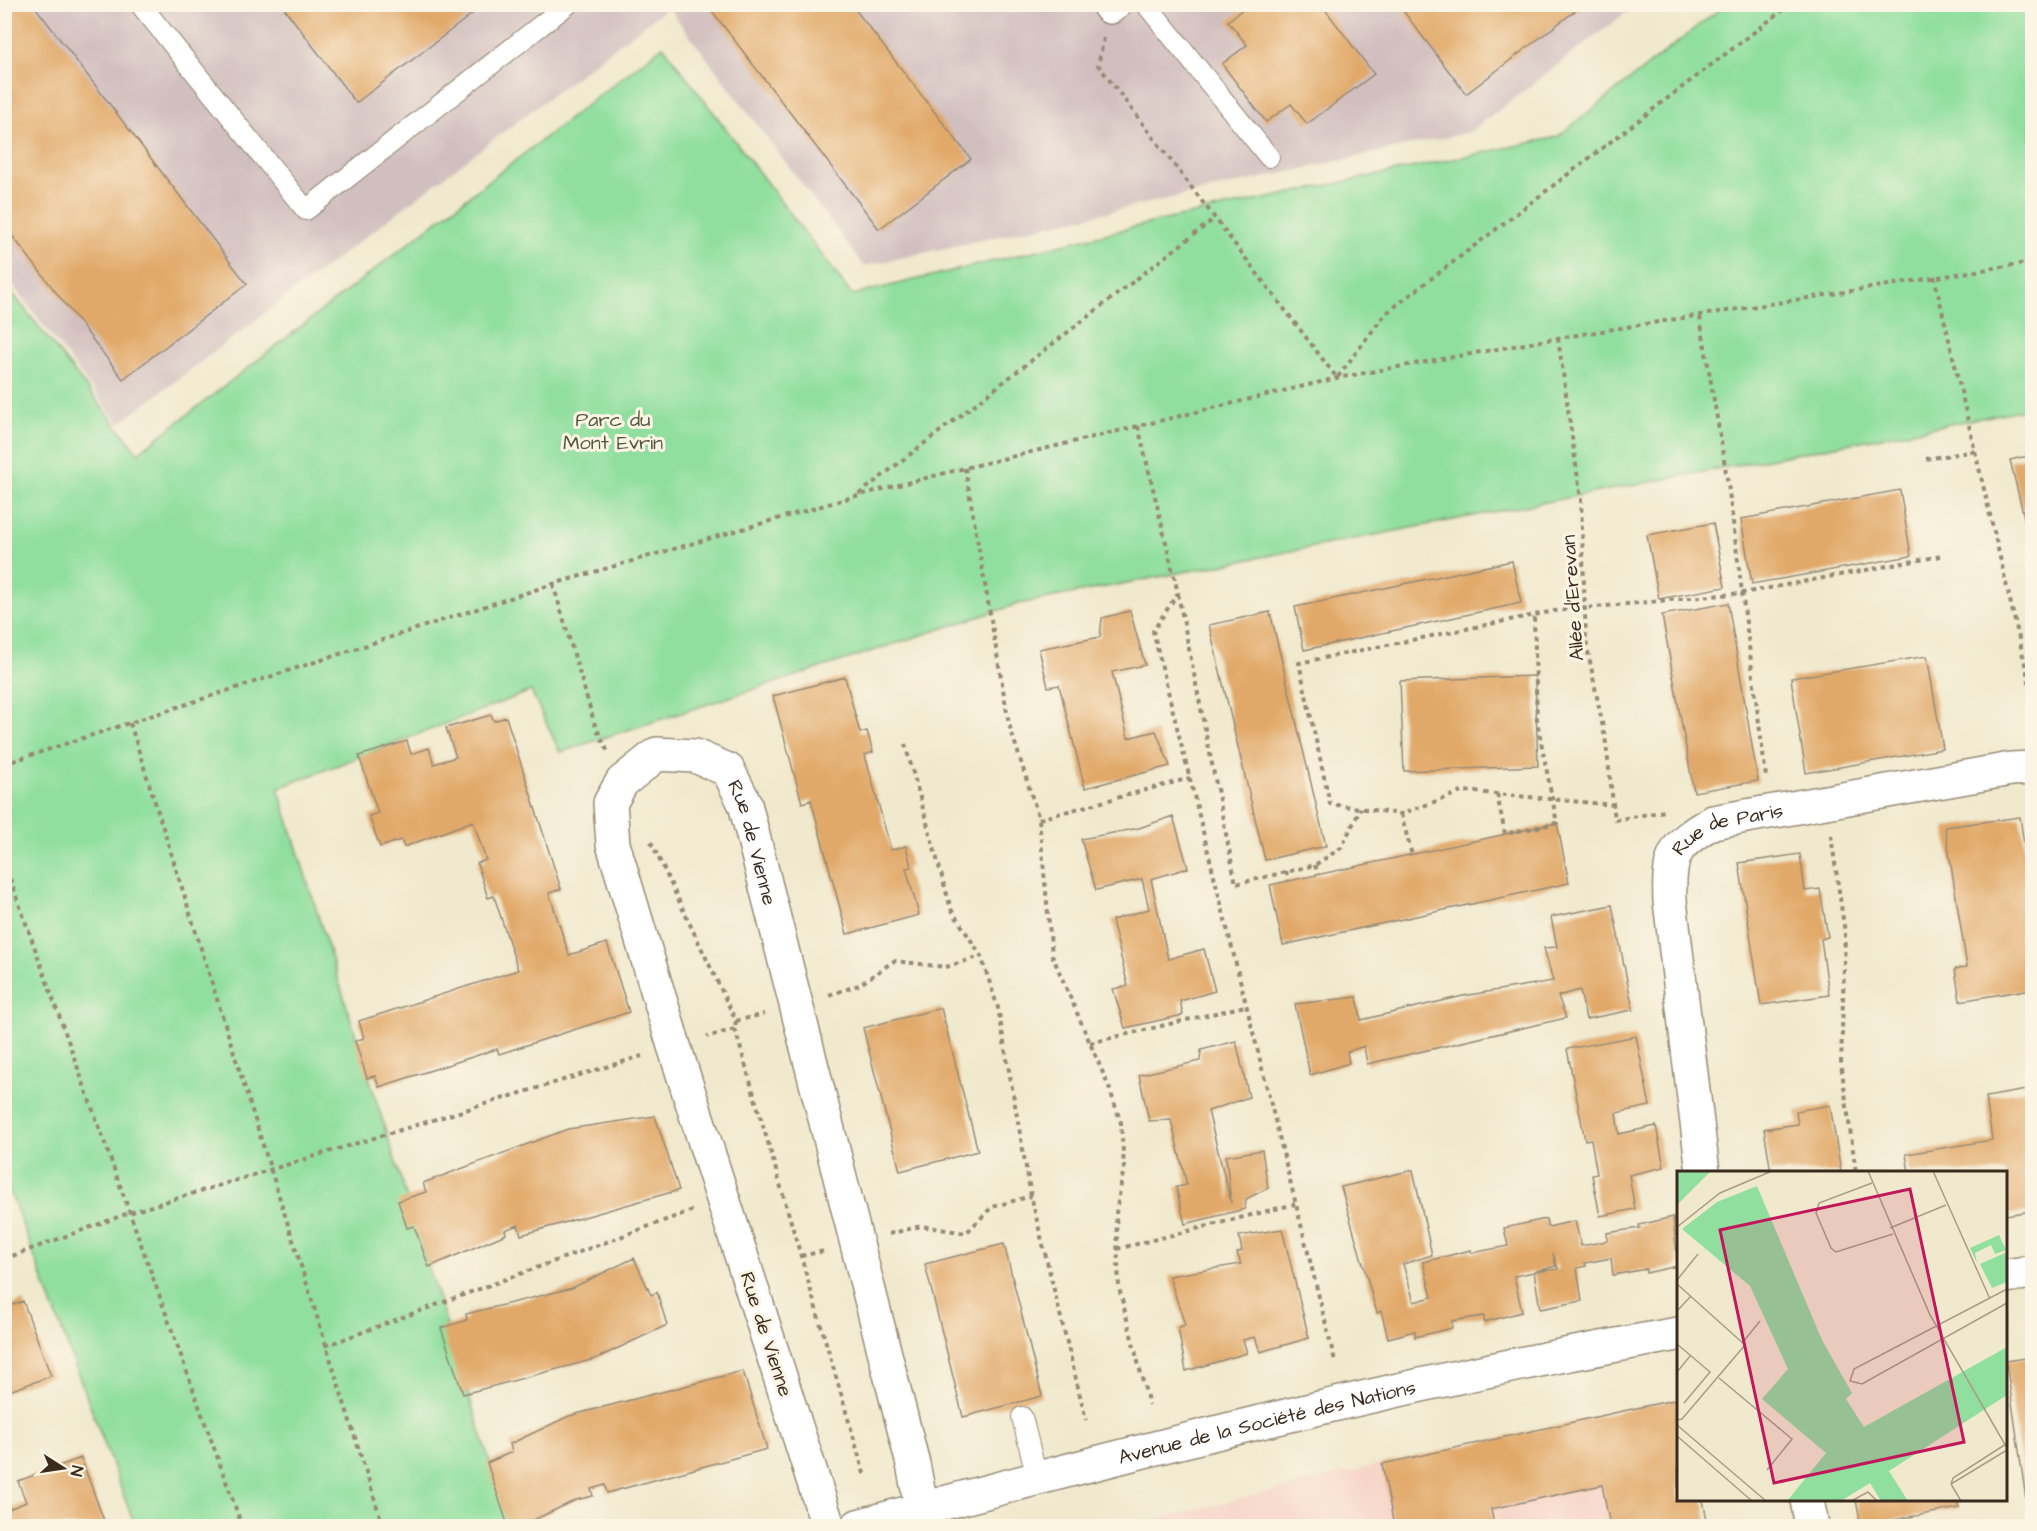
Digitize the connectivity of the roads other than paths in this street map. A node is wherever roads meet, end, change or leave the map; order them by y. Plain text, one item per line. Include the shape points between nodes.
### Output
1 (140, 4) edge
2 (568, 4) edge
3 (1146, 4) edge
4 (1269, 157) dead end
5 (2032, 768) edge
6 (1703, 1171) edge
7 (2032, 1272) edge
8 (2007, 1276) edge
9 (1677, 1334) edge
10 (1022, 1417) dead end
11 (1037, 1478) junction
12 (1807, 1501) edge
13 (924, 1518) edge
14 (828, 1527) edge
15 (858, 1527) edge
16 (1812, 1527) edge

1 - 2 lane via 306,210
3 - 4 lane
5 - 6 street, Rue de Paris via 1713,822 1685,838 1673,857 1670,901
7 - 8 street
9 - 11 street, Avenue de la Société des Nations via 1534,1361
10 - 11 lane
11 - 13 street, Avenue de la Société des Nations
12 - 16 street
13 - 14 street, Rue de Vienne via 745,804 728,770 695,756 657,754 622,782 610,803 613,844
13 - 15 street, Avenue de la Société des Nations

